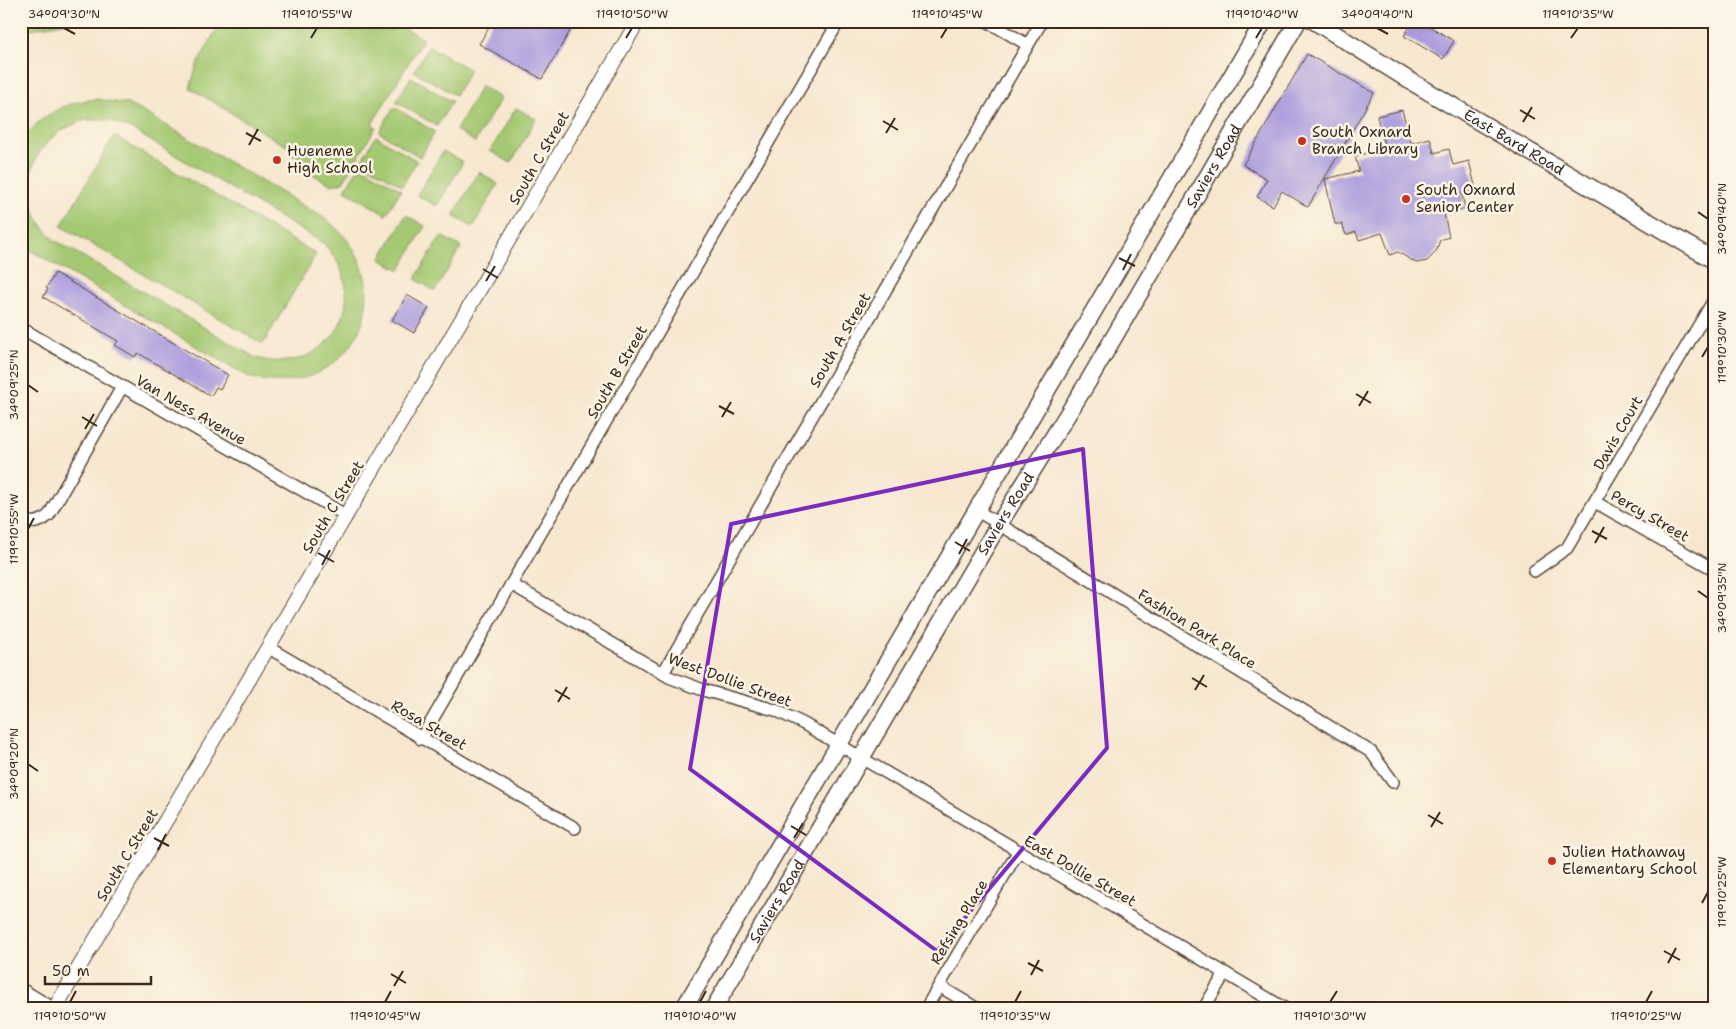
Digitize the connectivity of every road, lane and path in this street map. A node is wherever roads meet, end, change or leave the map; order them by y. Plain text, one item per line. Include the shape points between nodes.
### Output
1 (638, 21) edge
2 (839, 21) edge
3 (987, 21) edge
4 (1042, 21) edge
5 (1264, 21) edge
6 (1298, 21) edge
7 (1314, 21) edge
8 (1028, 45) junction
9 (1715, 261) edge
10 (1715, 298) edge
11 (21, 328) edge
12 (122, 387) junction
13 (1595, 502) junction
14 (976, 510) junction
15 (347, 516) junction
16 (21, 520) edge
17 (999, 524) junction
18 (1715, 570) edge
19 (1534, 571) dead end
20 (511, 584) junction
21 (269, 648) junction
22 (663, 673) junction
23 (421, 739) junction
24 (838, 745) junction
25 (862, 759) junction
26 (1393, 782) dead end
27 (575, 828) dead end
28 (1018, 852) junction
29 (1224, 973) junction
30 (939, 986) junction
31 (21, 992) edge
32 (48, 1008) edge
33 (55, 1008) edge
34 (684, 1008) edge
35 (714, 1008) edge
36 (926, 1008) edge
37 (976, 1008) edge
38 (1204, 1008) edge
39 (1284, 1008) edge

1 - 15 street, South C Street
2 - 20 street, South B Street
3 - 8 street
4 - 8 street, South A Street
5 - 14 main road, Saviers Road
6 - 17 main road, Saviers Road via 1090,380
7 - 9 main road, East Bard Road via 1407,80
8 - 22 street, South A Street
10 - 13 street, Davis Court
11 - 12 street, Van Ness Avenue
12 - 15 street, Van Ness Avenue
12 - 16 street via 50,515 35,523
13 - 18 street, Percy Street
13 - 19 street, Davis Court via 1567,548
14 - 17 street, Fashion Park Place
14 - 24 main road, Saviers Road
15 - 21 street, South C Street
17 - 25 main road, Saviers Road
17 - 26 street, Fashion Park Place via 1371,752
20 - 22 street, West Dollie Street
20 - 23 street, South B Street
21 - 23 street, Rosa Street
21 - 33 street, South C Street
22 - 24 street, West Dollie Street via 703,690 775,710
23 - 27 street, Rosa Street
24 - 25 street, West Dollie Street
24 - 34 main road, Saviers Road
25 - 28 street, East Dollie Street
25 - 35 main road, Saviers Road
28 - 29 street, East Dollie Street
28 - 30 street, Refsing Place
29 - 38 street
29 - 39 street, East Dollie Street
30 - 36 street, Refsing Place
30 - 37 street
31 - 32 main road

